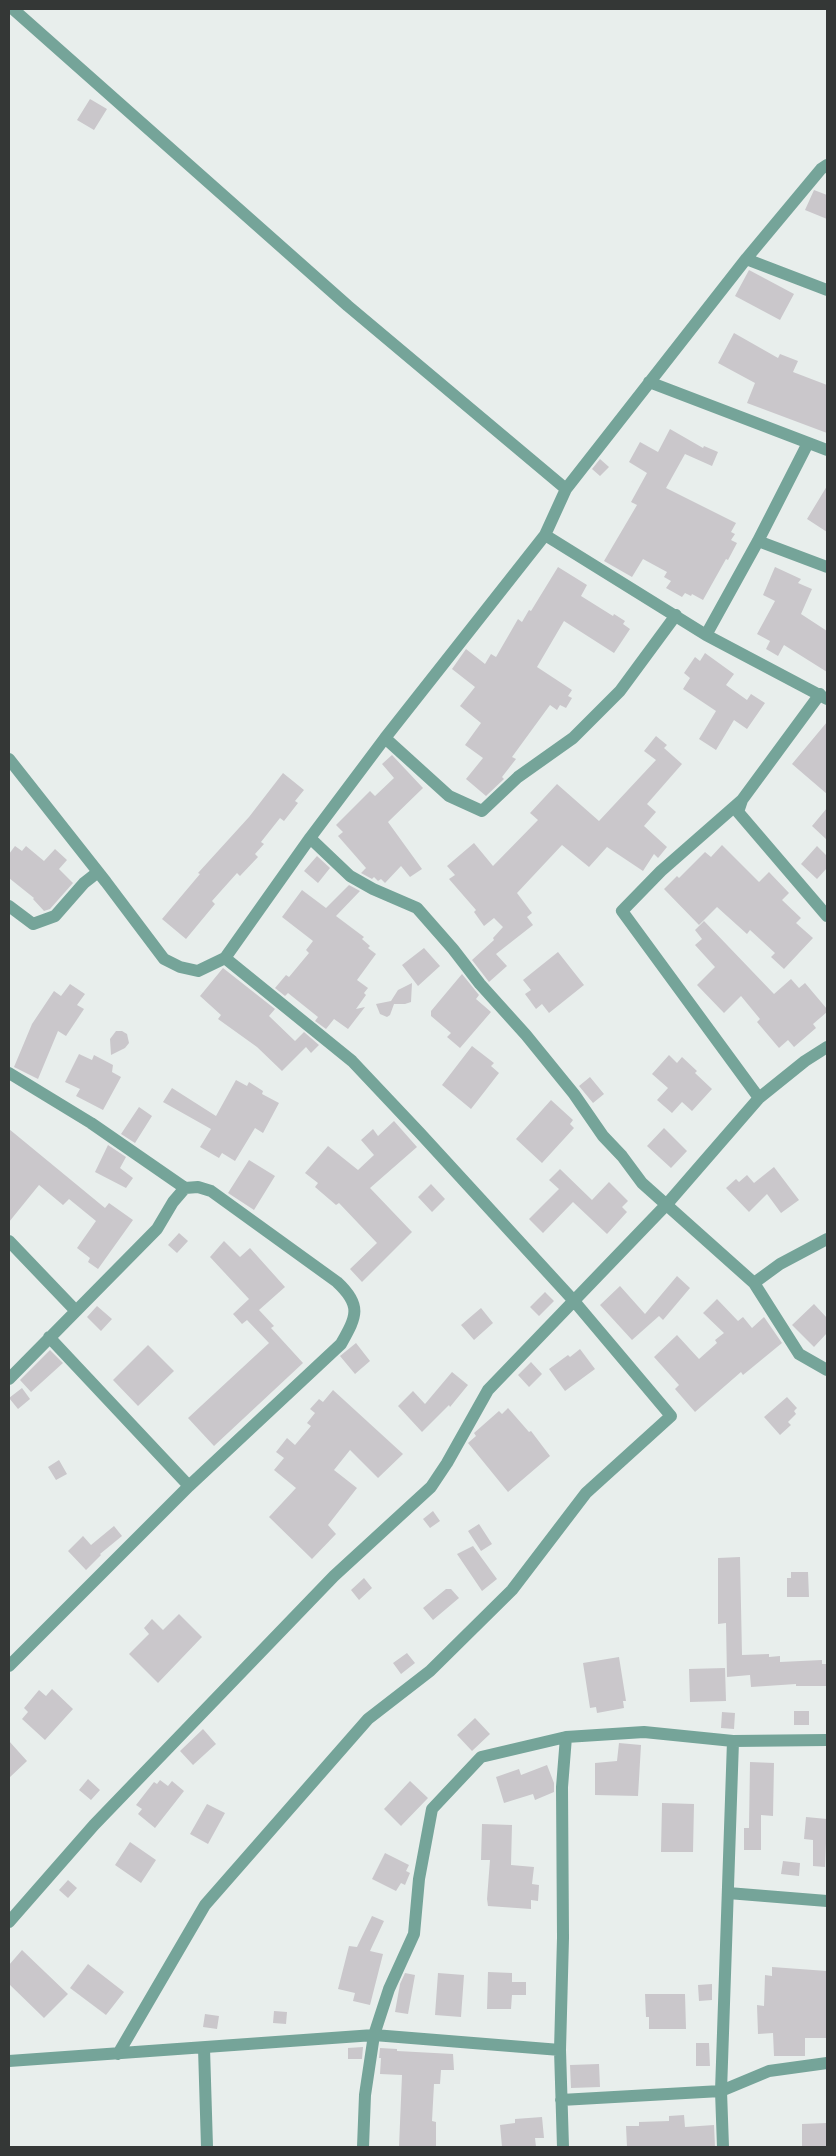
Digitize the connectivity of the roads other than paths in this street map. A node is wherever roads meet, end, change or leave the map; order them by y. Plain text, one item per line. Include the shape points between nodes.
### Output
1 (12, 9) edge
2 (827, 165) edge
3 (746, 259) junction
4 (827, 290) edge
5 (649, 382) junction
6 (808, 443) junction
7 (827, 450) edge
8 (566, 489) junction
9 (545, 535) junction
10 (758, 541) junction
11 (827, 567) edge
12 (676, 615) junction
13 (706, 635) junction
14 (823, 696) edge
15 (386, 738) junction
16 (9, 759) edge
17 (742, 800) junction
18 (310, 838) junction
19 (98, 872) junction
20 (9, 906) edge
21 (827, 916) edge
22 (225, 958) junction
23 (827, 1047) edge
24 (9, 1073) edge
25 (759, 1098) junction
26 (185, 1188) junction
27 (667, 1204) junction
28 (827, 1239) edge
29 (9, 1241) edge
30 (754, 1283) junction
31 (574, 1301) junction
32 (74, 1310) junction
33 (49, 1337) junction
34 (827, 1370) edge
35 (9, 1379) edge
36 (189, 1486) junction
37 (9, 1666) edge
38 (566, 1737) junction
39 (827, 1740) edge
40 (733, 1741) junction
41 (728, 1893) junction
42 (827, 1902) edge
43 (9, 1922) edge
44 (374, 2035) junction
45 (204, 2048) junction
46 (560, 2050) junction
47 (118, 2054) junction
48 (9, 2061) edge
49 (827, 2064) edge
50 (721, 2091) junction
51 (561, 2100) junction
52 (207, 2147) edge
53 (363, 2147) edge
54 (563, 2147) edge
55 (723, 2147) edge

1 - 8 street via 348,306
2 - 3 street
3 - 4 street
3 - 5 street
5 - 6 street
5 - 8 street
6 - 7 street
6 - 10 street
8 - 9 street
9 - 12 street
9 - 15 street
10 - 11 street
10 - 13 street
12 - 13 street
12 - 15 street via 620,691 573,738 518,777 482,811 449,796
13 - 14 street
14 - 17 street
15 - 18 street
16 - 19 street
17 - 21 street via 738,812
17 - 25 street via 661,871 622,911
18 - 22 street
18 - 27 street via 350,876 417,908 526,1035 642,1183
19 - 20 street via 55,916 33,924
19 - 22 street via 164,959 198,971
22 - 31 street via 352,1060
23 - 25 street
24 - 26 street via 91,1123
25 - 27 street
26 - 32 street via 157,1228
26 - 36 street via 211,1191 337,1282 348,1292 356,1307 352,1324 340,1344
27 - 30 street
27 - 31 street
28 - 30 street via 780,1264
29 - 32 street
30 - 34 street via 799,1354
31 - 43 street via 488,1390 431,1487 334,1576 94,1825
31 - 47 street via 671,1416 586,1493 512,1590 430,1671 368,1720 211,1898
32 - 33 street
33 - 35 street
33 - 36 street
36 - 37 street
38 - 40 street via 644,1732
38 - 44 street via 481,1757 432,1809 418,1880 414,1934 389,1989
38 - 46 street via 562,1787
39 - 40 street
40 - 41 street
41 - 42 street
41 - 50 street
44 - 45 street
44 - 46 street
44 - 53 street via 365,2095
45 - 47 street
45 - 52 street
46 - 51 street
47 - 48 street
49 - 50 street via 769,2071
50 - 51 street
50 - 55 street
51 - 54 street

